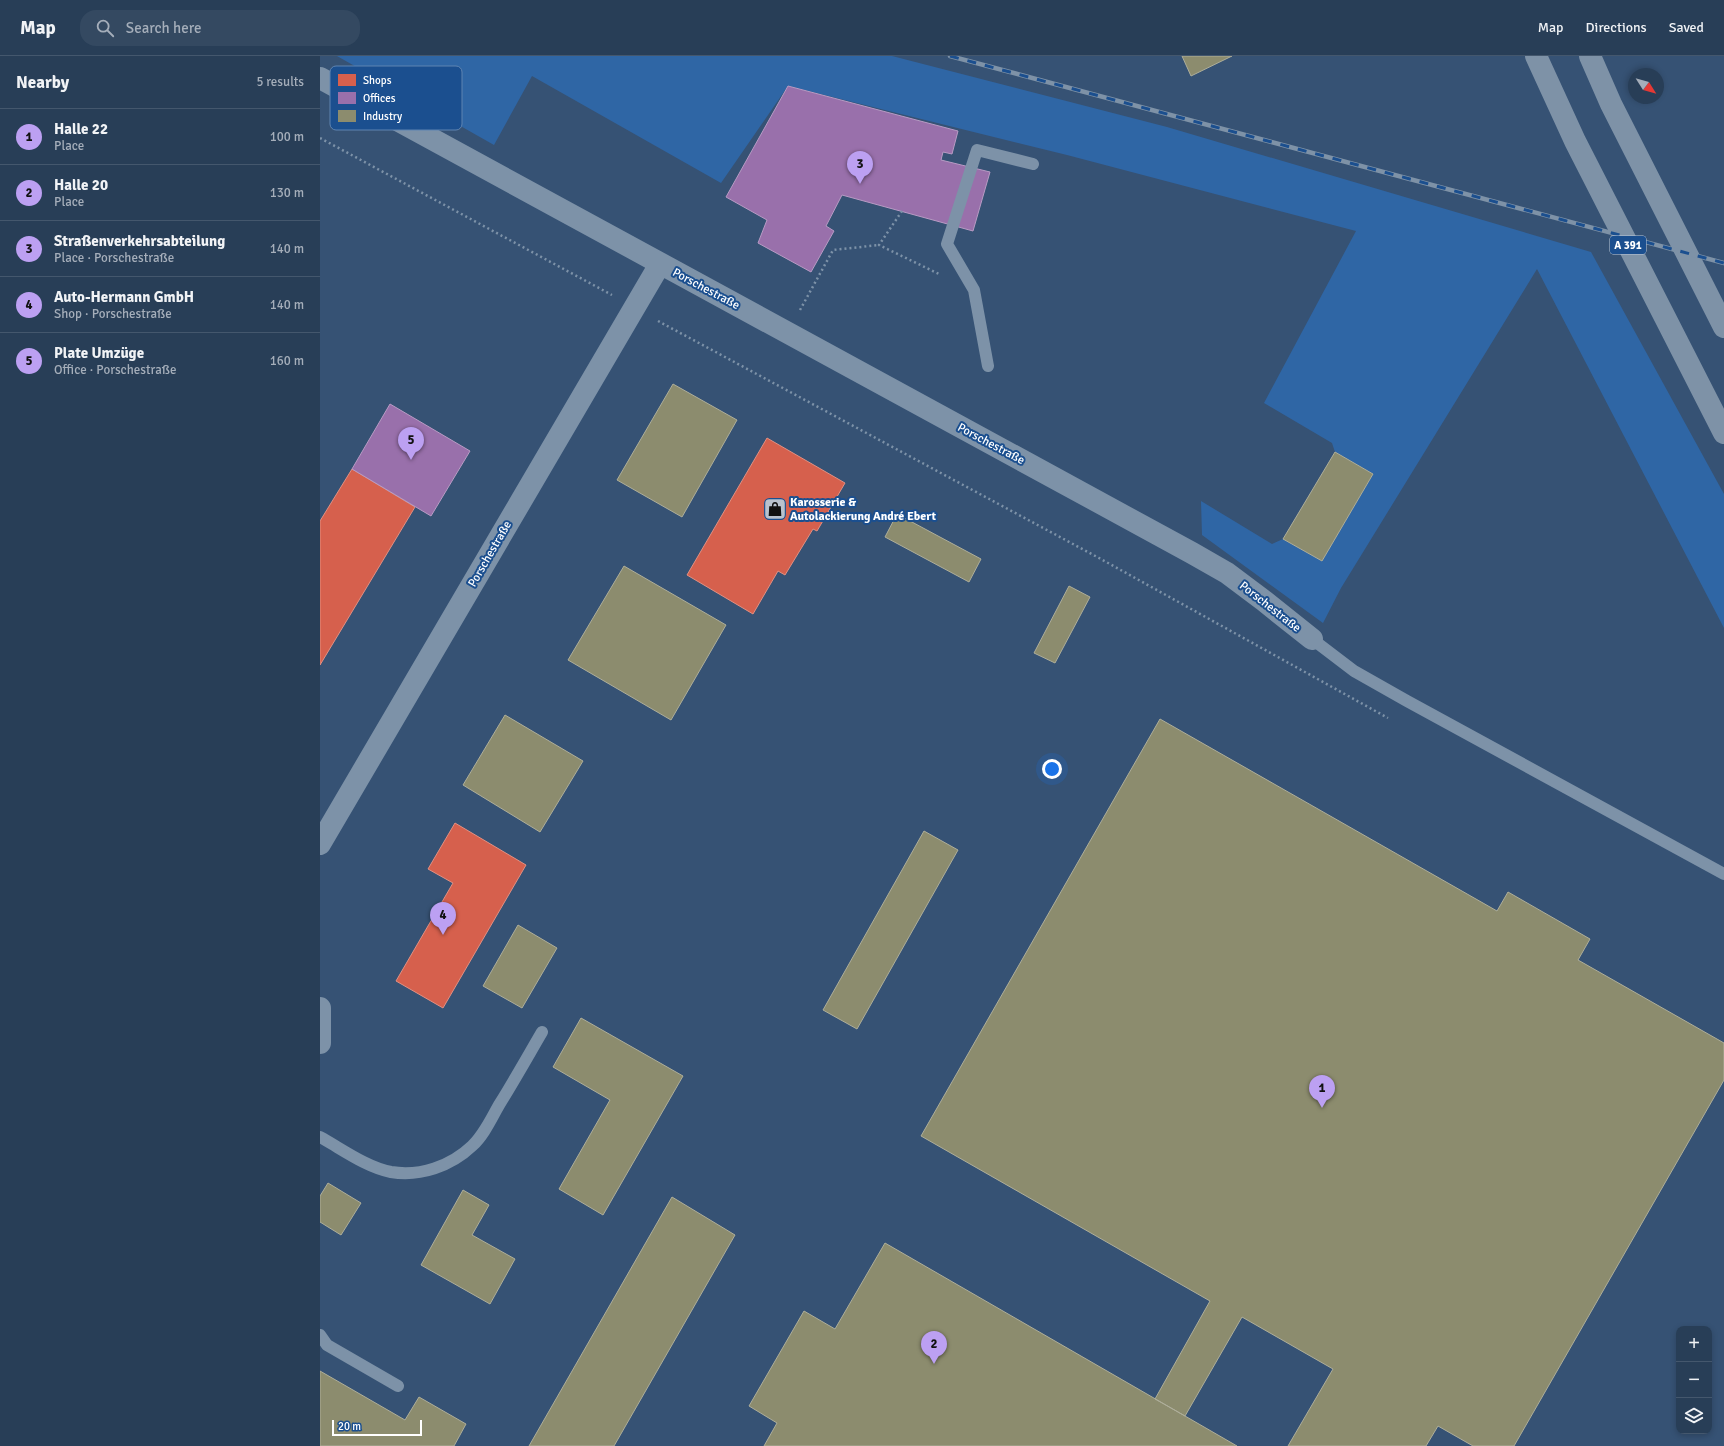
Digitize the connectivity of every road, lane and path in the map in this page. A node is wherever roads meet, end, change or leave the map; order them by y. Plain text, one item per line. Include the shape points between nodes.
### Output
1 (1536, 56) edge
2 (1590, 56) edge
3 (320, 78) edge
4 (330, 83) edge
5 (415, 130) edge
6 (320, 138) edge
7 (1033, 164) dead end
8 (902, 210) dead end
9 (879, 246) junction
10 (660, 264) junction
11 (974, 290) junction
12 (634, 308) junction
13 (1724, 328) edge
14 (788, 334) junction
15 (988, 366) dead end
16 (1724, 433) edge
17 (1312, 639) joint
18 (1393, 720) dead end
19 (320, 844) edge
20 (1724, 874) edge
21 (320, 1008) edge
22 (542, 1032) dead end
23 (320, 1043) edge
24 (320, 1137) edge
25 (320, 1335) edge
26 (398, 1386) dead end

1 - 16 highway, A 391 via 1575,141
2 - 13 highway via 1611,104
3 - 4 street, Porschestraße
5 - 10 street, Porschestraße
6 - 12 path
7 - 11 lane via 977,150 947,244
8 - 9 path
9 - 11 path
9 - 14 path via 832,250
10 - 12 street, Porschestraße
10 - 14 street, Porschestraße
11 - 15 lane
12 - 18 path via 1099,558
12 - 19 street, Porschestraße
14 - 17 street, Porschestraße via 1227,573
17 - 20 lane via 1354,671
21 - 23 street
22 - 24 lane via 488,1125 473,1145 456,1159 438,1168 411,1173 391,1172 368,1164
25 - 26 lane via 327,1345

